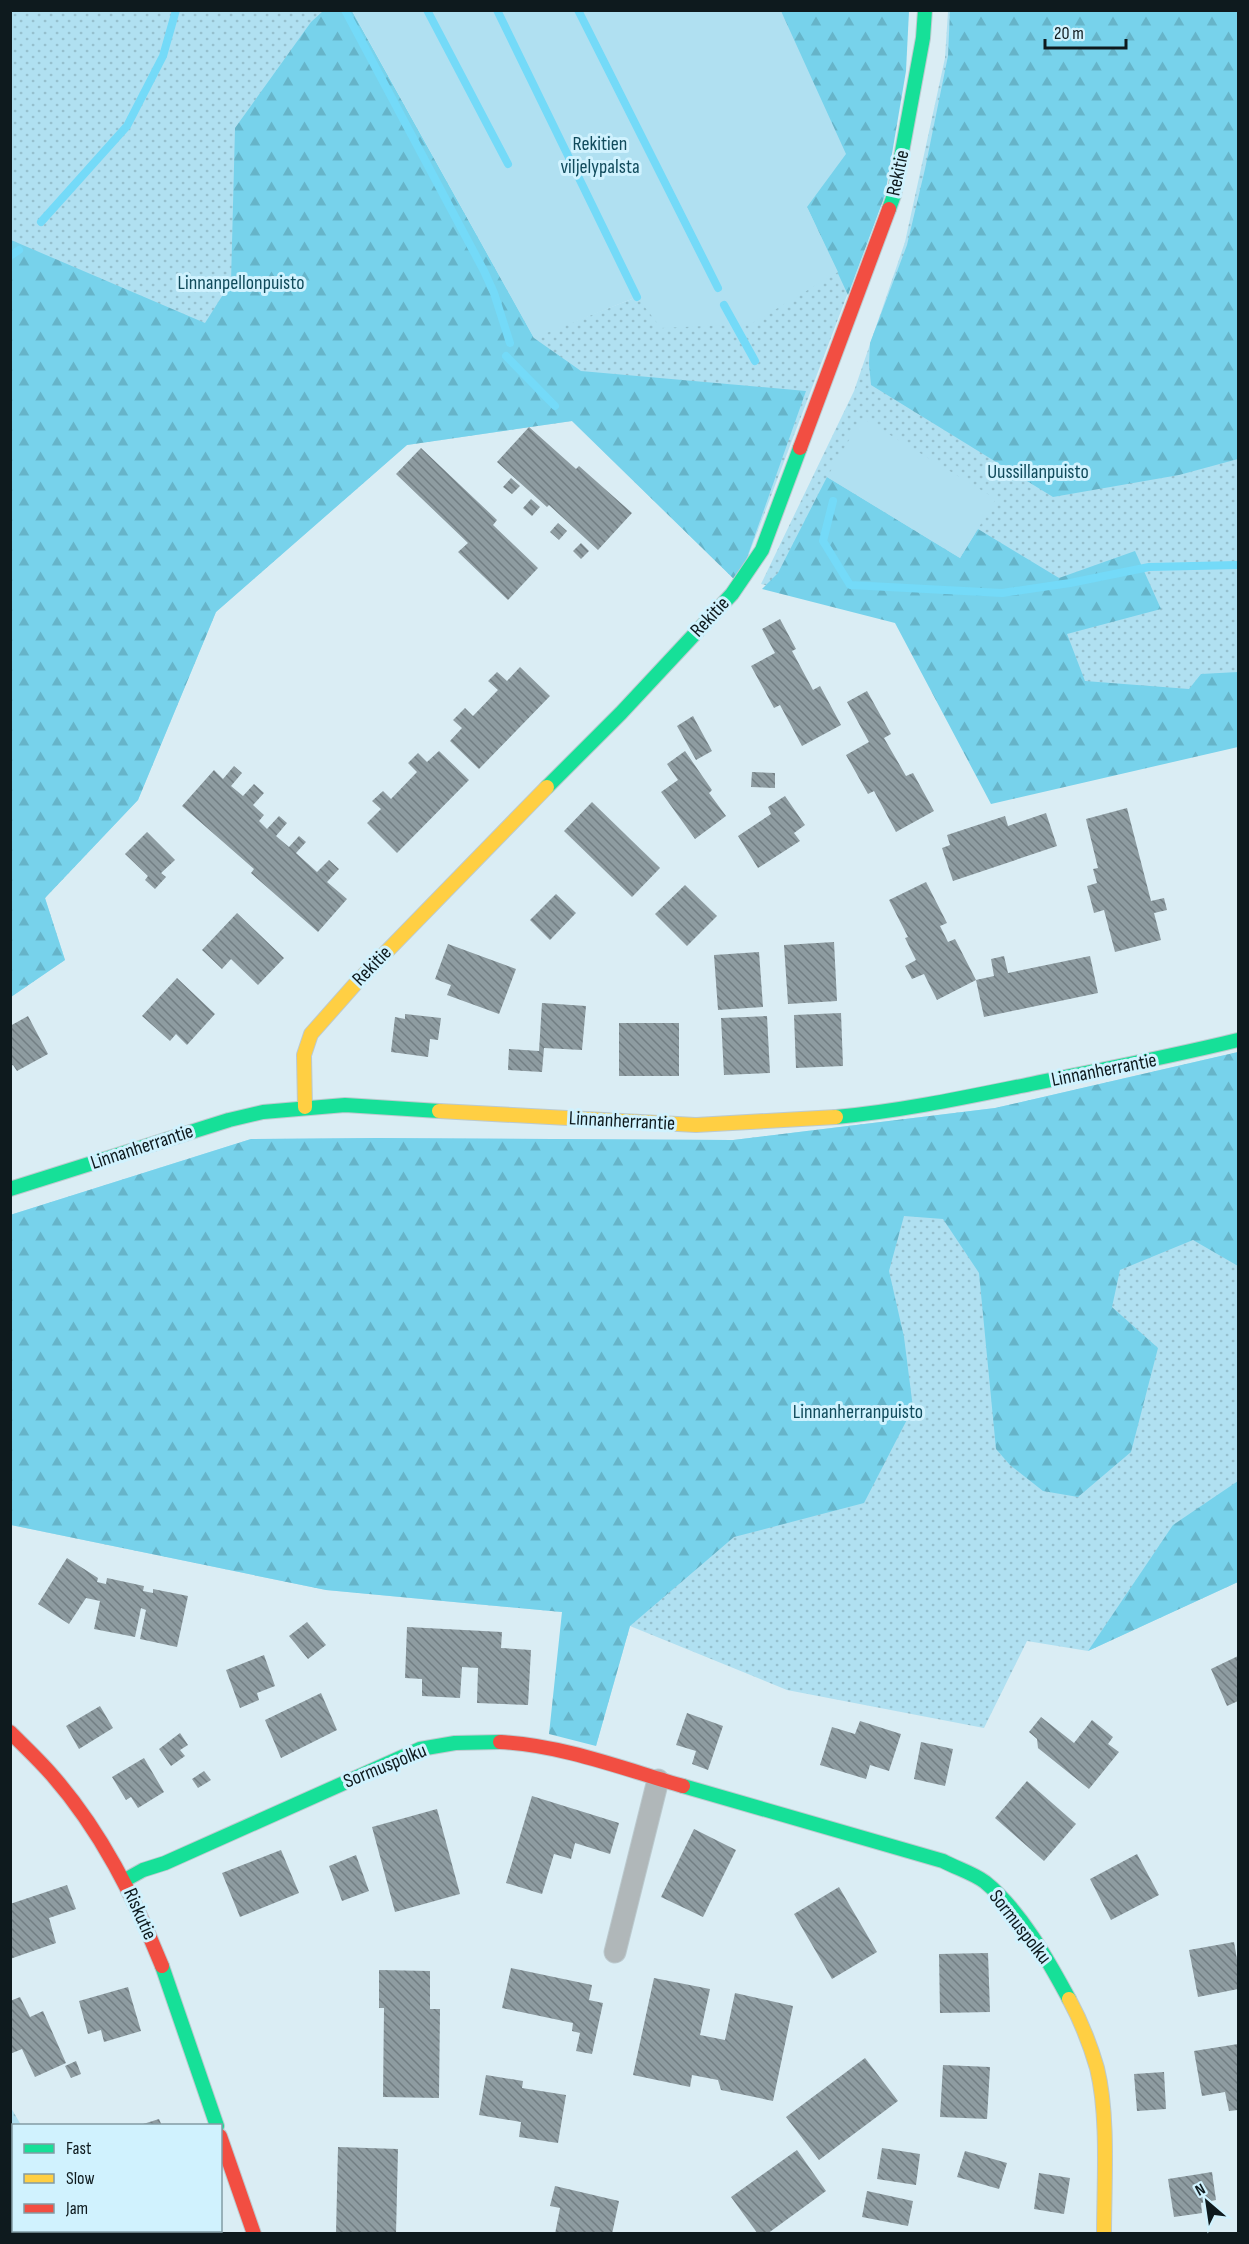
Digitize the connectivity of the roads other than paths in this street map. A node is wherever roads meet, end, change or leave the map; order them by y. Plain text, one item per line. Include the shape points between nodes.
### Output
1 (925, 10) edge
2 (1239, 1040) edge
3 (305, 1107) junction
4 (10, 1189) edge
5 (10, 1732) edge
6 (658, 1780) junction
7 (125, 1880) junction
8 (615, 1952) dead end
9 (216, 2124) edge
10 (222, 2142) edge
11 (254, 2234) edge
12 (1104, 2234) edge

1 - 3 street, Rekitie via 894,195 762,550 725,602 311,1034 304,1055
2 - 3 street, Linnanherrantie via 974,1096 867,1114 783,1121 696,1125 345,1105
3 - 4 street, Linnanherrantie via 222,1122
5 - 7 street, Riskutie via 63,1786 101,1837
6 - 7 street, Sormuspolku via 534,1744 509,1741 438,1745 405,1755
6 - 8 street
6 - 12 street, Sormuspolku via 943,1861 983,1881 1008,1904 1054,1970 1081,2021 1097,2069 1104,2126
7 - 9 street, Riskutie via 148,1930
10 - 11 street

